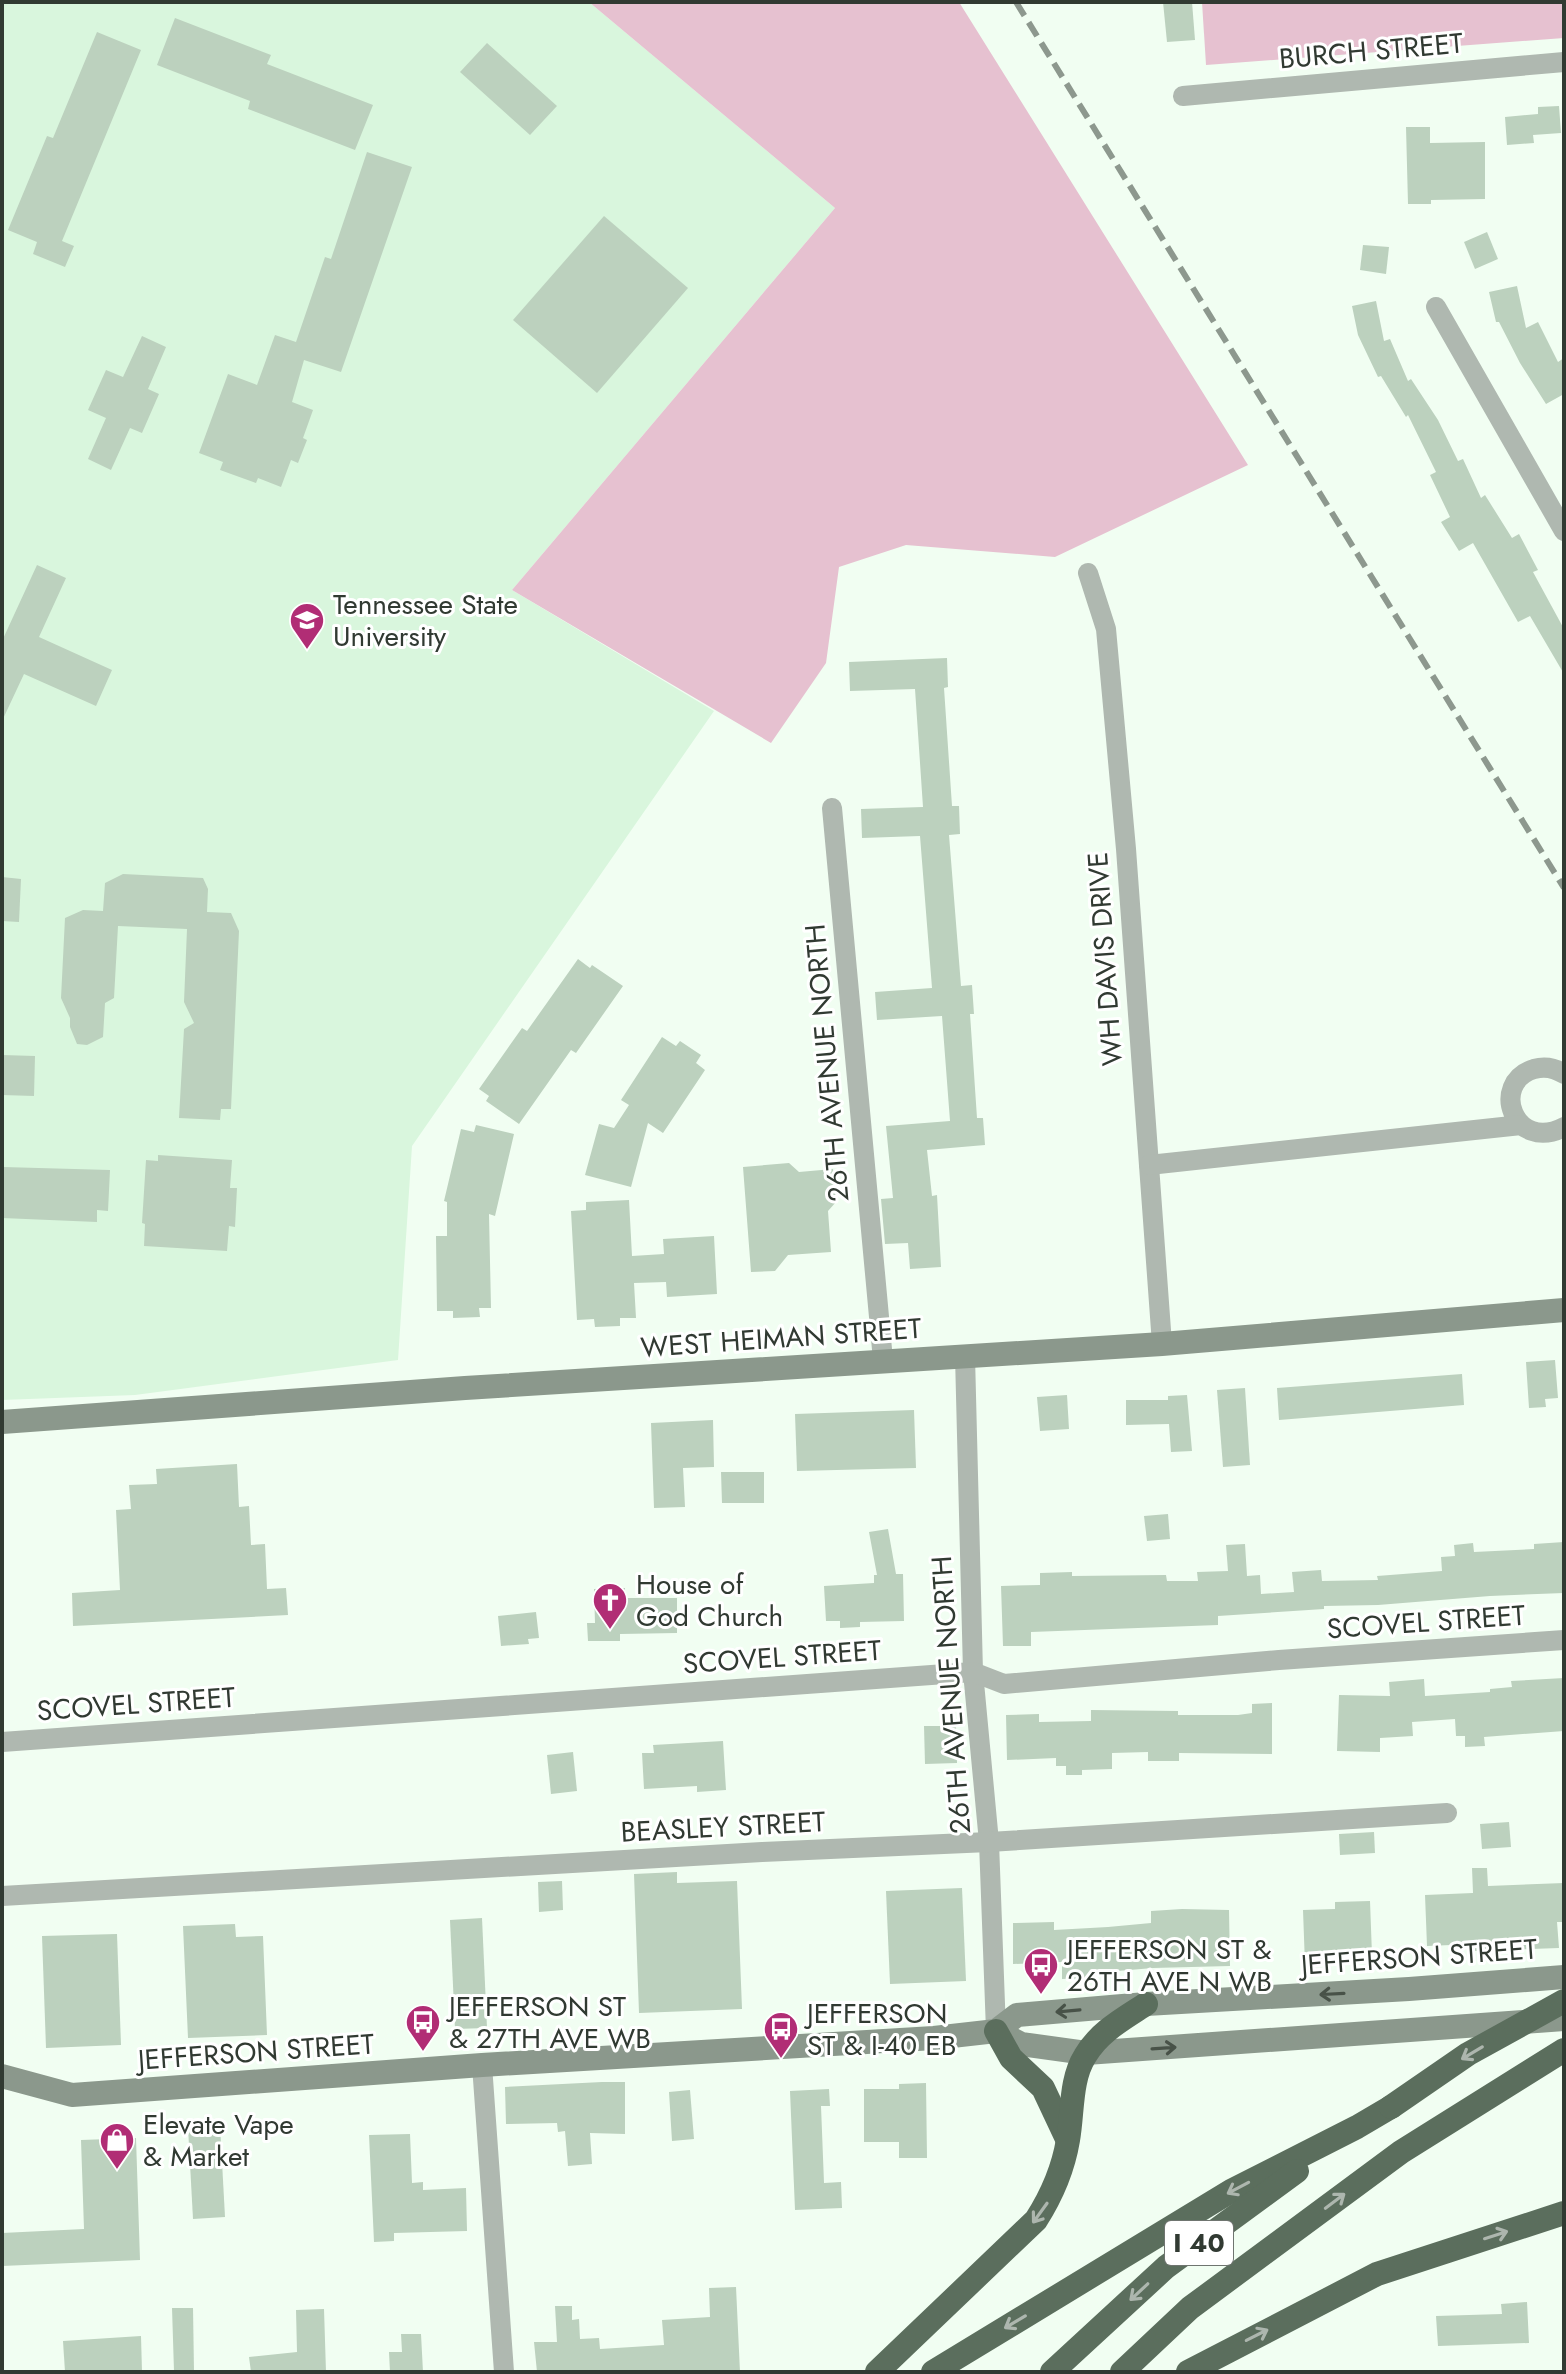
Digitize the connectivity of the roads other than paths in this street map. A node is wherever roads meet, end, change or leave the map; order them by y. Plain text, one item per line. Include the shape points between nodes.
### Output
1 (1564, 62) edge
2 (1183, 96) dead end
3 (1436, 307) dead end
4 (1564, 529) edge
5 (1088, 573) dead end
6 (832, 808) dead end
7 (1564, 1074) edge
8 (1521, 1125) junction
9 (1564, 1127) edge
10 (1149, 1165) junction
11 (1564, 1310) edge
12 (1162, 1344) junction
13 (965, 1356) junction
14 (883, 1360) junction
15 (2, 1422) edge
16 (1564, 1640) edge
17 (973, 1672) junction
18 (2, 1742) edge
19 (1447, 1813) dead end
20 (989, 1842) junction
21 (2, 1896) edge
22 (1564, 1977) edge
23 (1564, 2001) edge
24 (1146, 2004) junction
25 (1564, 2019) edge
26 (996, 2031) junction
27 (1564, 2050) edge
28 (1086, 2053) junction
29 (482, 2065) junction
30 (2, 2076) edge
31 (1357, 2127) junction
32 (1068, 2141) junction
33 (1564, 2213) edge
34 (880, 2369) edge
35 (504, 2372) edge
36 (933, 2372) edge
37 (1052, 2372) edge
38 (1122, 2372) edge
39 (1188, 2372) edge

1 - 2 street, BURCH STREET
3 - 4 street
5 - 10 street, WH DAVIS DRIVE via 1106,629
6 - 14 street, 26TH AVENUE NORTH
7 - 8 street via 1549,1067 1519,1078 1510,1097
8 - 9 street via 1542,1134
8 - 10 street
10 - 12 street, WH DAVIS DRIVE
11 - 12 main road, WEST HEIMAN STREET
12 - 13 main road, WEST HEIMAN STREET
13 - 14 main road, WEST HEIMAN STREET
13 - 17 street, 26TH AVENUE NORTH
14 - 15 main road, WEST HEIMAN STREET
16 - 17 street, SCOVEL STREET via 1004,1684
17 - 18 street, SCOVEL STREET
17 - 20 street, 26TH AVENUE NORTH
19 - 20 street, BEASLEY STREET
20 - 21 street, BEASLEY STREET
20 - 26 street, 26TH AVENUE NORTH
22 -> 24 main road, JEFFERSON STREET
23 -> 31 highway, I 40, bridge via 1468,2054
24 -> 26 main road, JEFFERSON STREET via 1017,2015
24 - 28 highway via 1105,2031
28 -> 25 main road, JEFFERSON STREET
26 - 28 main road, JEFFERSON STREET via 1021,2044
26 - 29 main road, JEFFERSON STREET
26 - 32 highway via 1011,2058 1043,2088
38 -> 27 highway, I 40 via 1190,2308 1401,2152
28 - 32 highway via 1076,2072
29 - 30 main road, JEFFERSON STREET via 72,2095
29 - 35 street
31 -> 36 highway via 1231,2191
31 -> 37 highway, I 40 via 1166,2267
32 -> 34 highway via 1055,2191 1036,2220
39 -> 33 highway via 1377,2274

